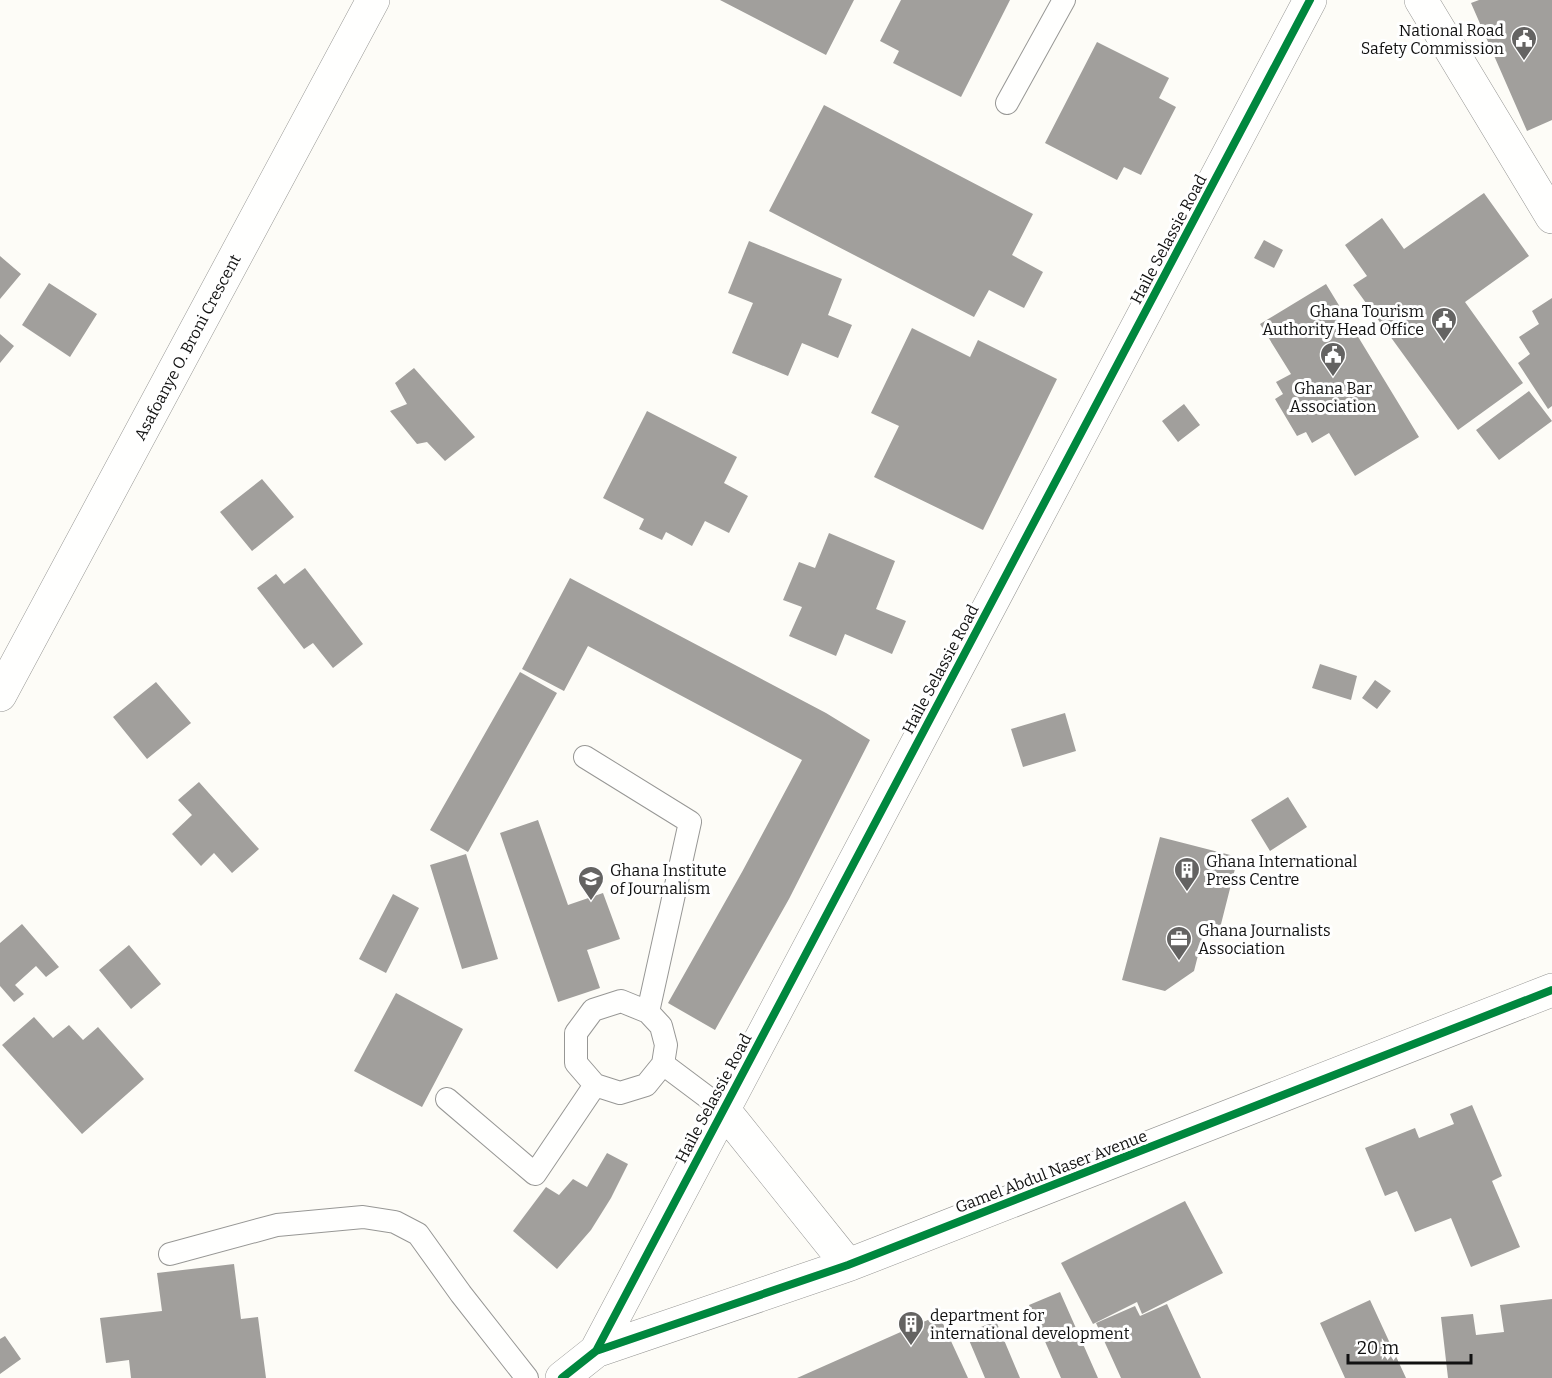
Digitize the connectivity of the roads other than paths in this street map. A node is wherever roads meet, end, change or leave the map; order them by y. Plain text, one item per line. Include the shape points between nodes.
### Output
1 (373, 0) edge
2 (1064, 0) edge
3 (1310, 0) edge
4 (1421, 0) edge
5 (1007, 103) dead end
6 (1552, 217) edge
7 (0, 695) edge
8 (585, 757) dead end
9 (1552, 990) edge
10 (648, 1012) junction
11 (663, 1064) junction
12 (595, 1086) junction
13 (447, 1099) dead end
14 (723, 1109) junction
15 (170, 1254) dead end
16 (848, 1265) junction
17 (596, 1351) junction
18 (527, 1378) edge
19 (562, 1378) edge

1 - 7 street, Asafoanye O. Broni Crescent
2 - 5 lane
3 - 14 street, Haile Selassie Road
4 - 6 street
8 - 10 lane via 690,822
9 - 16 street, Gamel Abdul Naser Avenue
10 - 11 lane via 661,1026 666,1045
10 - 12 lane via 621,1001 593,1010 576,1033 576,1063
11 - 12 lane via 646,1085 620,1093
11 - 14 lane
12 - 13 lane via 535,1174
14 - 16 street, Haile Selassie Road
14 - 17 street, Haile Selassie Road
15 - 18 lane via 277,1225 363,1216 395,1222 418,1234
16 - 17 street, Gamel Abdul Naser Avenue
17 - 19 street, Gamel Abdul Naser Avenue

